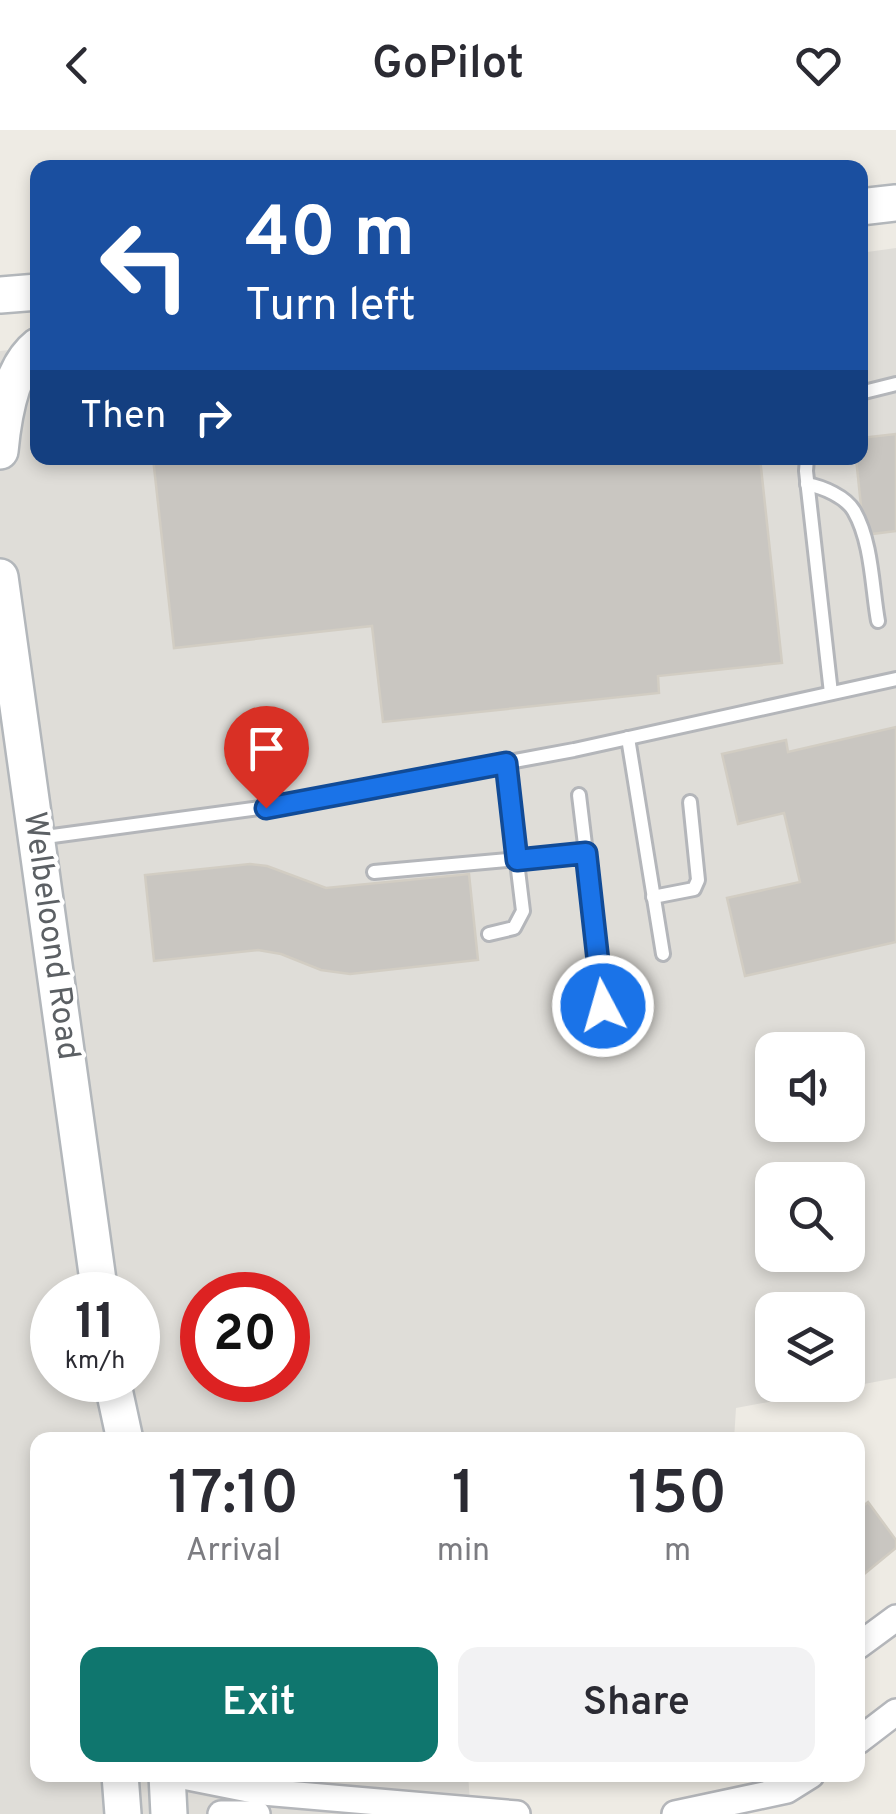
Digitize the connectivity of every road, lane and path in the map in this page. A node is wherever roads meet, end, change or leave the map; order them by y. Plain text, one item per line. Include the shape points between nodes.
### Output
1 (896, 204) edge
2 (868, 206) edge
3 (30, 293) edge
4 (0, 296) edge
5 (30, 354) edge
6 (896, 384) edge
7 (868, 391) edge
8 (0, 451) edge
9 (807, 465) edge
10 (807, 484) junction
11 (0, 576) edge
12 (878, 622) dead end
13 (896, 680) edge
14 (832, 694) junction
15 (628, 738) junction
16 (506, 763) junction
17 (579, 795) dead end
18 (690, 802) dead end
19 (37, 838) junction
20 (586, 853) junction
21 (517, 860) junction
22 (374, 872) dead end
23 (653, 897) junction
24 (489, 934) dead end
25 (664, 954) dead end
26 (603, 1006) dead end
27 (97, 1272) edge
28 (112, 1402) edge
29 (117, 1402) edge
30 (112, 1432) edge
31 (123, 1432) edge
32 (896, 1618) edge
33 (865, 1641) edge
34 (896, 1712) edge
35 (865, 1736) edge
36 (120, 1782) edge
37 (167, 1782) edge
38 (213, 1782) edge
39 (801, 1782) edge
40 (122, 1814) edge
41 (168, 1814) edge
42 (221, 1814) edge
43 (257, 1814) edge
44 (516, 1814) edge
45 (678, 1814) edge

1 - 2 main road
3 - 4 main road
5 - 8 main road via 12,389
6 - 7 lane
9 - 10 lane
10 - 12 lane via 822,486 854,509
10 - 14 lane
11 - 19 main road, Welbeloond Road
13 - 14 lane
14 - 15 lane
15 - 16 lane
15 - 23 lane
16 - 19 lane via 266,808
16 - 21 lane
17 - 20 lane
18 - 23 lane via 698,880 683,893
19 - 27 main road, Welbeloond Road
20 - 21 lane
20 - 26 lane
21 - 22 lane
21 - 24 lane via 522,918 514,928
23 - 25 lane
28 - 30 main road
29 - 31 main road
32 - 33 street
34 - 35 street
36 - 40 main road
37 - 41 main road
38 - 44 street
39 - 45 street
42 - 43 street

